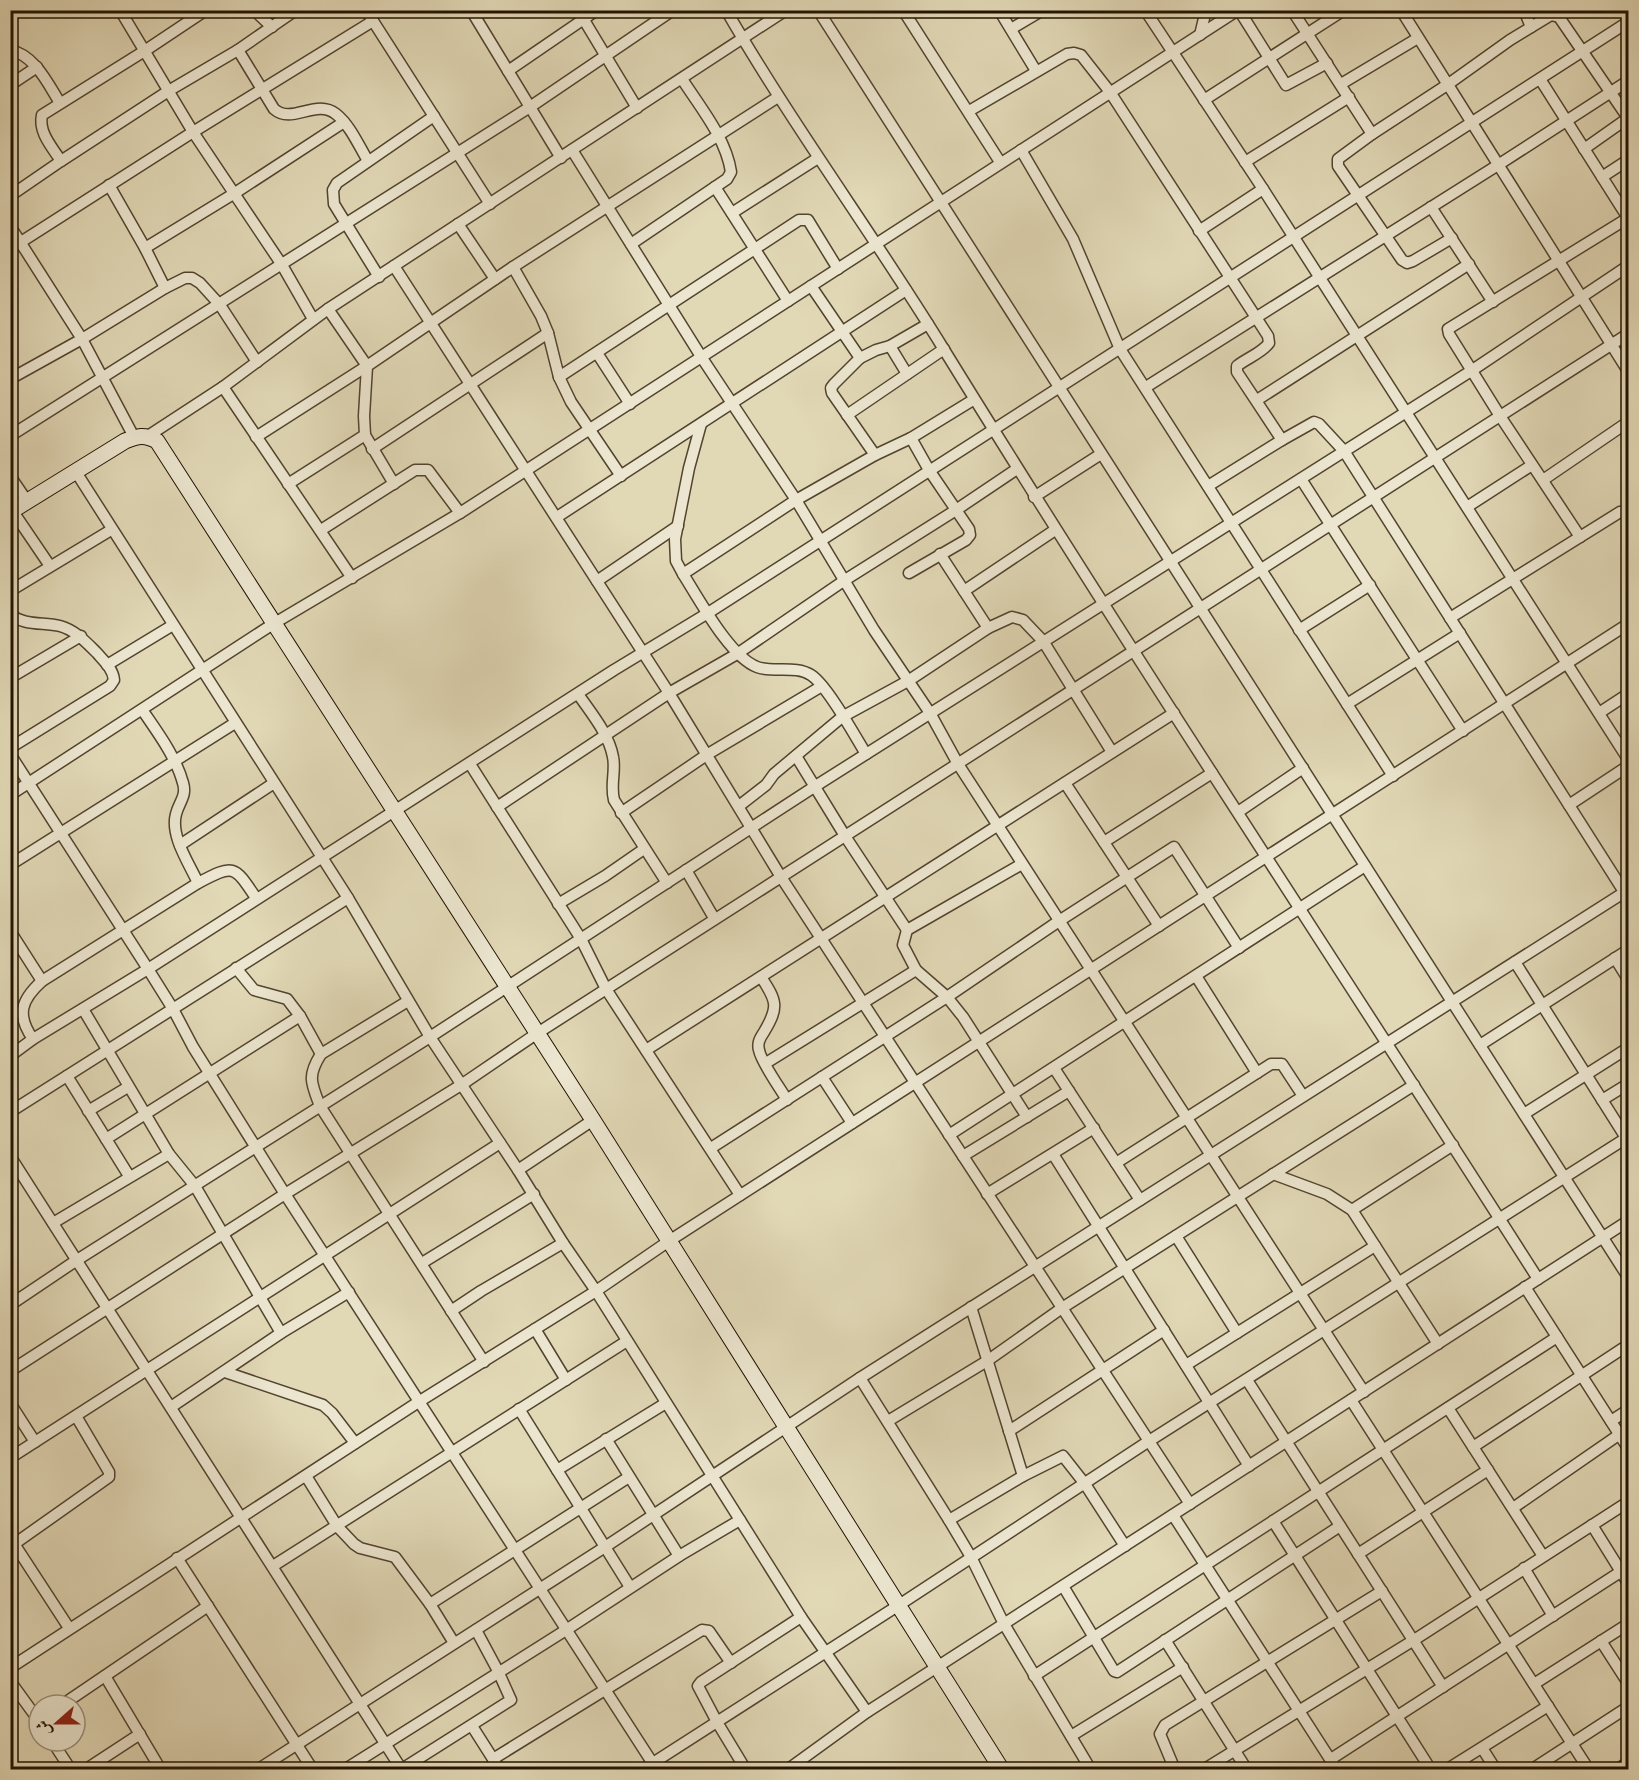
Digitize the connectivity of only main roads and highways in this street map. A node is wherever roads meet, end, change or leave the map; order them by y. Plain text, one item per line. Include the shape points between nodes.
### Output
1 (11, 511) edge
2 (1002, 1770) edge

1 - 2 main road via 125,441 141,437 157,441 787,1425

